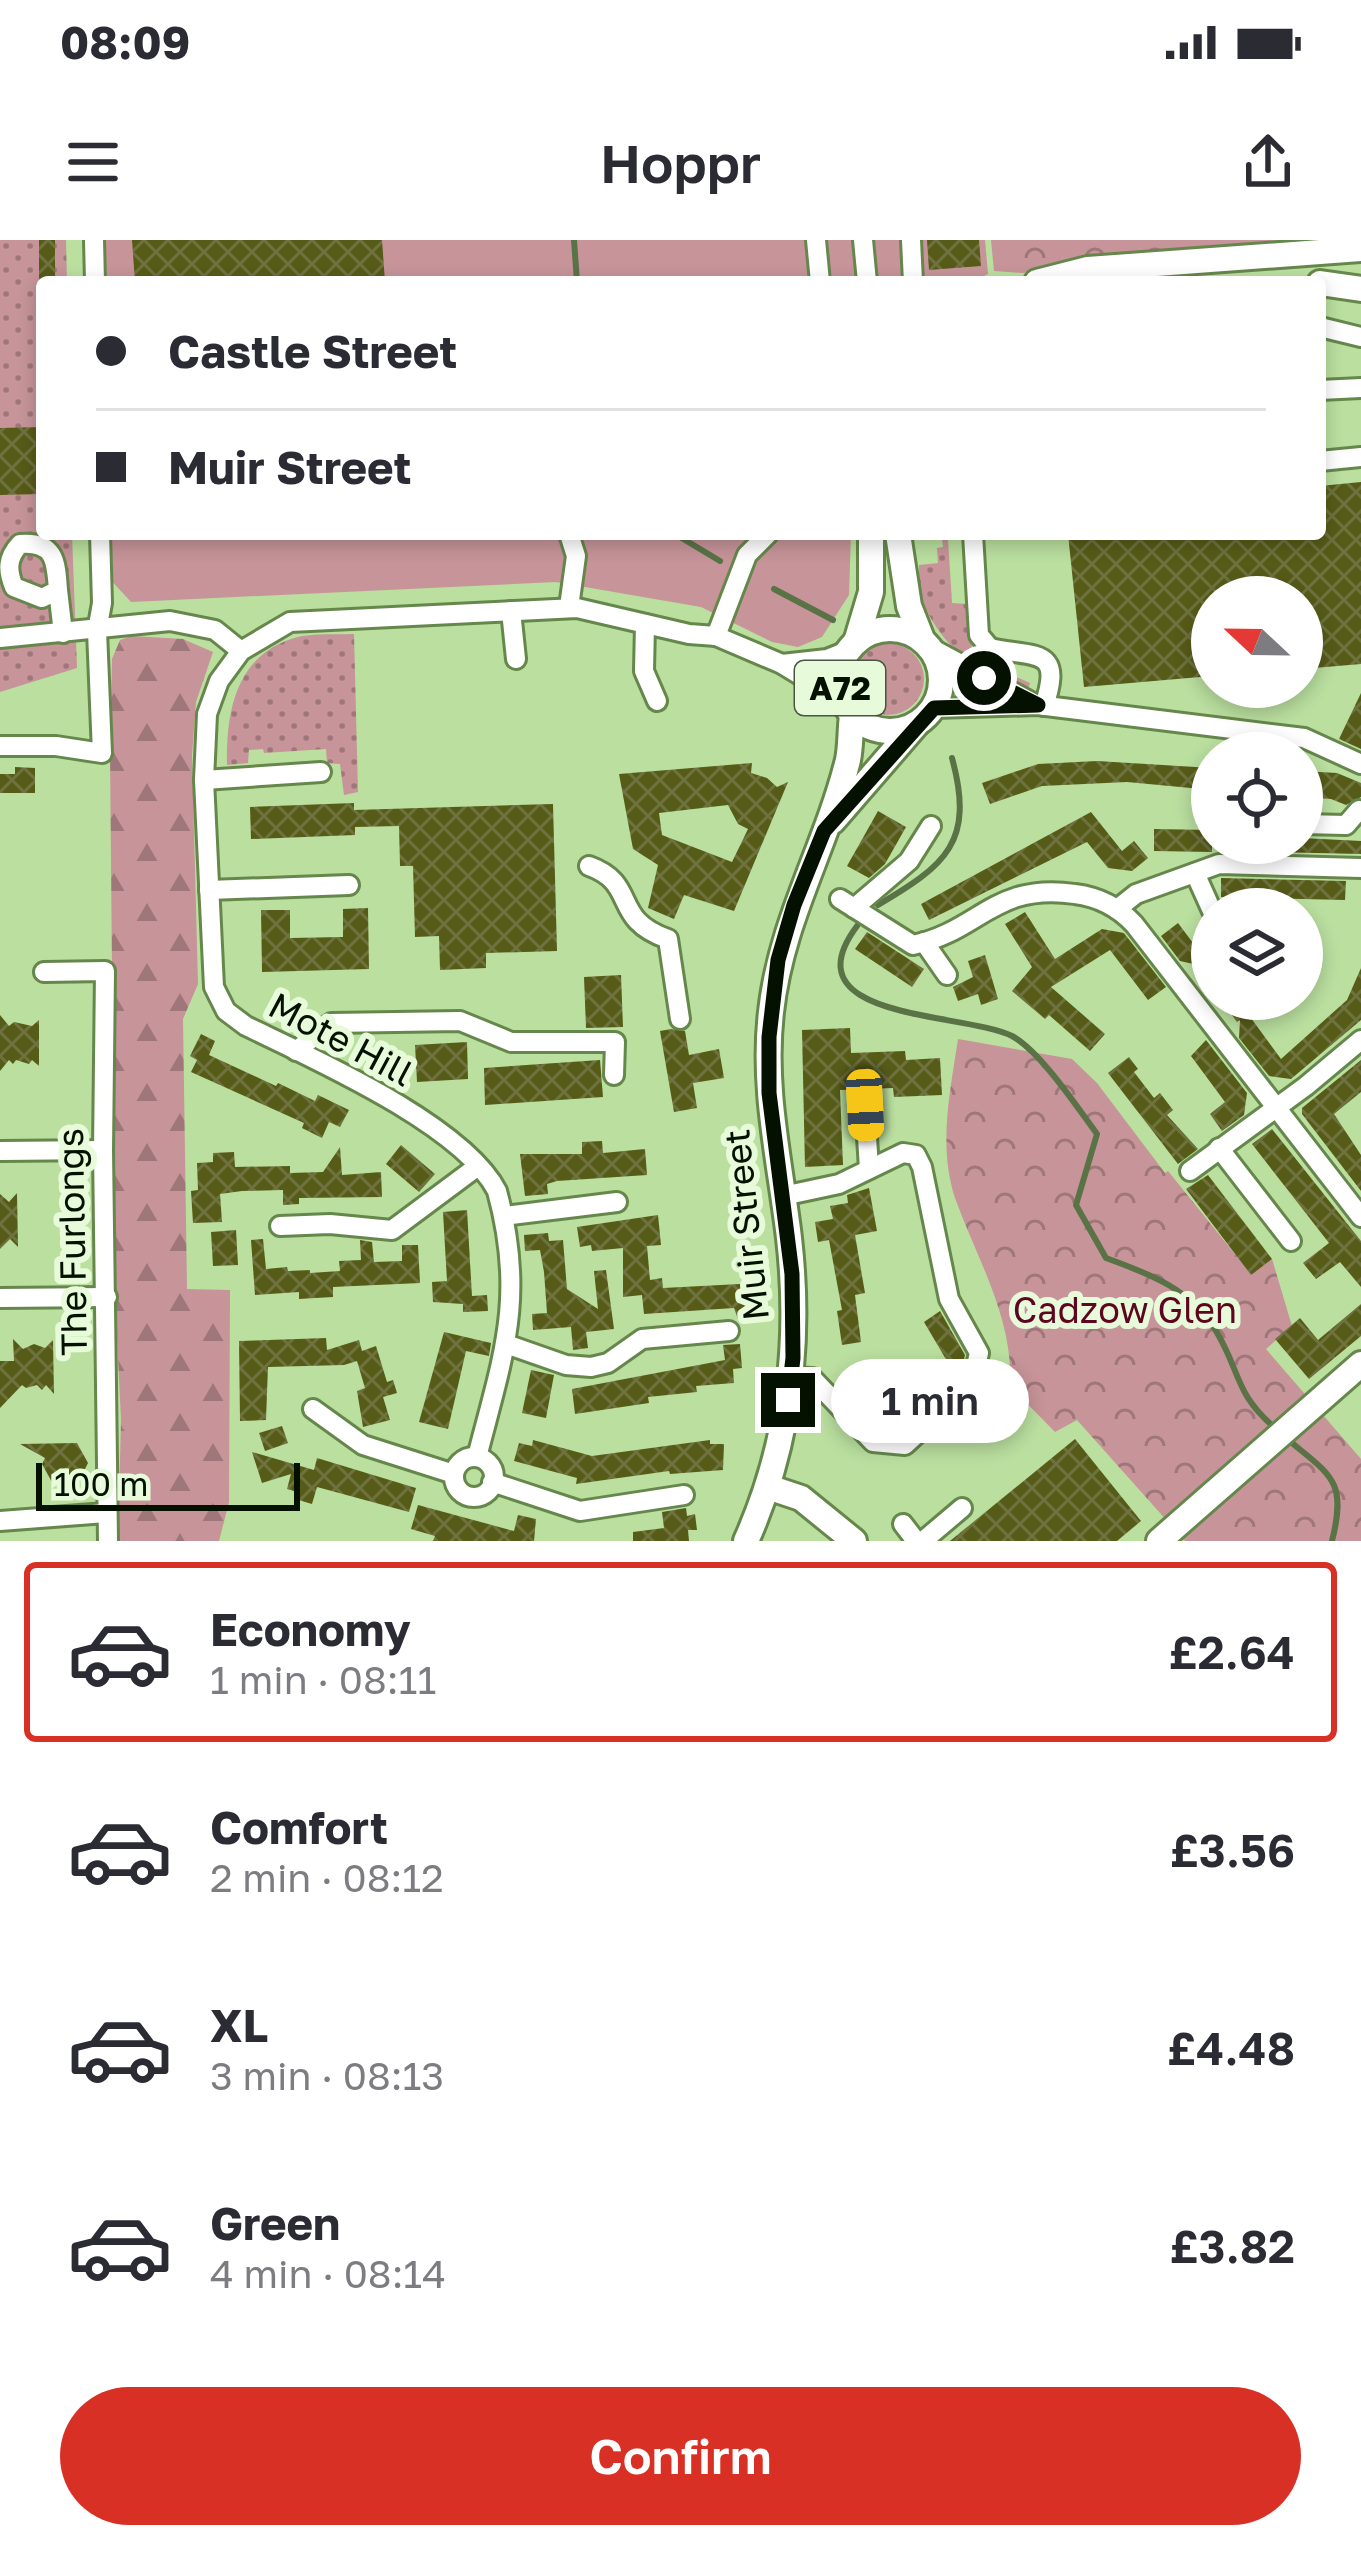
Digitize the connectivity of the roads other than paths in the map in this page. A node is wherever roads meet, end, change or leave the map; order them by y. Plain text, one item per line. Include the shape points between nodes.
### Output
1 (94, 240) edge
2 (816, 240) edge
3 (863, 240) edge
4 (910, 240) edge
5 (1361, 249) edge
6 (95, 276) edge
7 (819, 276) edge
8 (866, 276) edge
9 (913, 276) edge
10 (1061, 276) edge
11 (1326, 284) edge
12 (1361, 289) edge
13 (1326, 328) edge
14 (1361, 337) edge
15 (1361, 388) edge
16 (1326, 390) edge
17 (1361, 458) edge
18 (1326, 461) edge
19 (100, 540) edge
20 (571, 540) edge
21 (763, 540) edge
22 (871, 540) edge
23 (899, 540) edge
24 (973, 540) edge
25 (58, 590) dead end
26 (569, 607) junction
27 (512, 610) junction
28 (645, 624) junction
29 (97, 631) junction
30 (63, 633) junction
31 (716, 636) junction
32 (0, 638) edge
33 (927, 644) junction
34 (851, 646) junction
35 (241, 651) junction
36 (516, 659) dead end
37 (782, 664) junction
38 (656, 701) dead end
39 (1041, 706) junction
40 (848, 708) junction
41 (926, 716) junction
42 (0, 746) edge
43 (1361, 764) edge
44 (321, 772) dead end
45 (205, 780) junction
46 (1359, 810) edge
47 (1323, 824) edge
48 (931, 826) dead end
49 (824, 831) junction
50 (589, 866) dead end
51 (1361, 868) edge
52 (1195, 873) junction
53 (349, 885) dead end
54 (1202, 888) edge
55 (209, 890) junction
56 (1117, 909) junction
57 (924, 942) junction
58 (44, 972) dead end
59 (947, 975) dead end
60 (680, 1019) dead end
61 (1361, 1040) edge
62 (296, 1051) junction
63 (614, 1075) dead end
64 (865, 1105) dead end
65 (1275, 1108) junction
66 (1219, 1148) junction
67 (103, 1150) junction
68 (0, 1151) edge
69 (478, 1166) junction
70 (869, 1169) junction
71 (1190, 1171) dead end
72 (783, 1196) junction
73 (617, 1202) dead end
74 (504, 1216) junction
75 (1361, 1216) edge
76 (280, 1226) dead end
77 (1291, 1241) dead end
78 (0, 1298) edge
79 (107, 1298) junction
80 (729, 1331) dead end
81 (506, 1344) junction
82 (1361, 1364) edge
83 (791, 1377) junction
84 (313, 1409) dead end
85 (477, 1457) junction
86 (454, 1474) junction
87 (492, 1482) junction
88 (768, 1487) junction
89 (684, 1495) dead end
90 (962, 1508) dead end
91 (106, 1513) junction
92 (7, 1521) edge
93 (903, 1524) dead end
94 (1161, 1539) edge
95 (14, 1541) edge
96 (108, 1541) edge
97 (746, 1541) edge
98 (854, 1541) edge
99 (920, 1541) edge

1 - 6 street
2 - 7 street
3 - 8 street
4 - 9 street
5 - 10 main road
11 - 12 main road
13 - 14 street
15 - 16 street
17 - 18 street
19 - 29 street
20 - 26 street
21 - 31 street via 743,563
22 - 34 main road, A72 via 871,592
23 - 33 main road, A72 via 909,607
24 - 39 street via 979,635 990,648 1047,661 1052,682
25 - 30 street
26 - 27 street
26 - 28 street
27 - 35 street via 290,622
27 - 36 street
28 - 31 street
28 - 38 street via 644,671
29 - 30 street
29 - 35 street via 195,623
29 - 42 street via 102,753
30 - 32 street
31 - 37 street
33 - 34 main road, A72 via 889,628
33 - 39 street
33 - 41 main road, A72 via 941,671
34 - 37 street via 827,659
34 - 40 main road, A72 via 839,676
35 - 45 street, Mote Hill via 207,713
37 - 40 street
39 - 41 street
39 - 43 street via 1304,738
40 - 41 main road, A72 via 884,731
40 - 49 main road, Muir Street / A72 via 848,758
41 - 49 main road, Muir Street / A72
44 - 45 street
45 - 55 street, Mote Hill
46 - 47 street via 1346,825
48 - 57 street via 909,861 847,903 907,943
49 - 72 main road, Muir Street / A72 via 783,940 770,1015 769,1093
50 - 60 street via 609,873 644,931 668,939
51 - 52 street via 1226,863
52 - 54 street
52 - 56 street
53 - 55 street
55 - 62 street, Mote Hill via 218,1001
56 - 57 street via 1087,896 1018,894
56 - 65 street
57 - 59 street
58 - 67 street, The Furlongs via 105,971
61 - 65 street
62 - 63 street via 331,1023 460,1021 512,1042 615,1042
62 - 69 street, Mote Hill via 443,1133
64 - 70 street
65 - 66 street
65 - 75 street
66 - 71 street
66 - 77 street
67 - 68 street
67 - 79 street, The Furlongs
69 - 74 street, Mote Hill
69 - 76 street via 392,1230
70 - 72 street
70 - 83 street via 903,1153 919,1158 949,1299 979,1353 975,1380 908,1444 880,1444 812,1378
72 - 83 main road, Muir Street / A72
73 - 74 street
74 - 81 street, Mote Hill via 513,1290
78 - 79 street
79 - 91 street, The Furlongs
80 - 81 street via 642,1340 591,1367
81 - 85 street, Mote Hill
82 - 94 main road
83 - 88 main road, Muir Street / A72
84 - 86 street via 363,1444
85 - 86 street
85 - 87 street via 491,1467
86 - 87 street via 467,1496 481,1496
87 - 89 street via 580,1511
88 - 97 main road, Muir Street / A72
88 - 98 main road via 801,1498
90 - 99 street
91 - 92 street
91 - 96 street, The Furlongs
92 - 95 street
93 - 99 street

